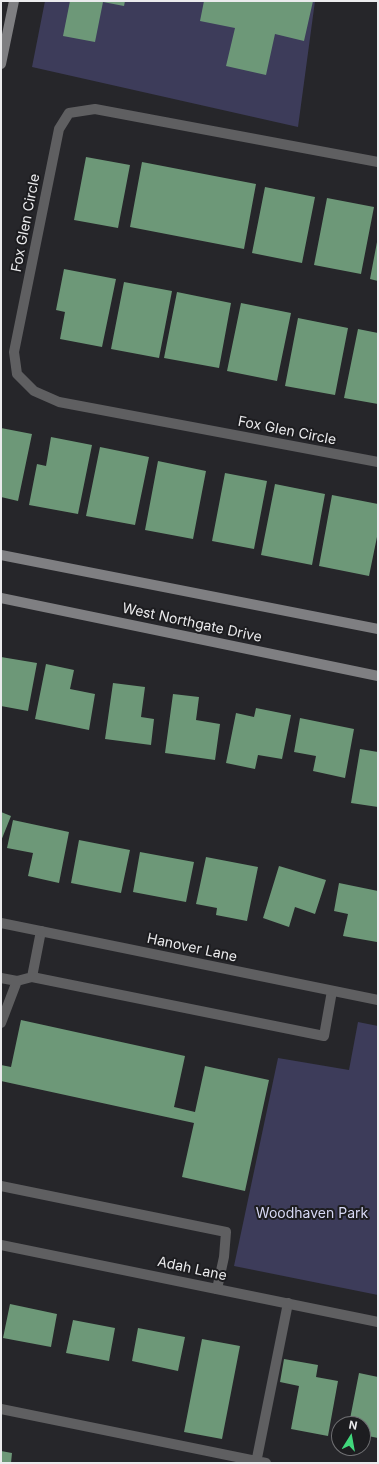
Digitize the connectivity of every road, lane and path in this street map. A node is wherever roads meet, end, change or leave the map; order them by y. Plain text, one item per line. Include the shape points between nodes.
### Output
1 (14, 1) edge
2 (1, 64) edge
3 (378, 162) edge
4 (378, 462) edge
5 (1, 555) edge
6 (1, 598) edge
7 (378, 629) edge
8 (378, 676) edge
9 (1, 923) edge
10 (41, 931) junction
11 (32, 976) junction
12 (1, 978) edge
13 (17, 981) junction
14 (332, 991) junction
15 (378, 1000) edge
16 (1, 1023) edge
17 (1, 1186) edge
18 (1, 1244) edge
19 (217, 1289) junction
20 (288, 1303) junction
21 (378, 1322) edge
22 (1, 1409) edge
23 (259, 1462) edge

1 - 2 main road
3 - 4 street, Fox Glen Circle via 96,109 69,113 59,129 14,352 17,374 34,392 59,402
5 - 7 main road, West Northgate Drive
6 - 8 main road, West Northgate Drive
9 - 10 street, Hanover Lane
10 - 11 street
10 - 14 street, Hanover Lane
11 - 13 street
11 - 14 street via 324,1036
12 - 13 street
13 - 16 street
14 - 15 street, Hanover Lane
17 - 19 street via 226,1232
18 - 19 street, Adah Lane
19 - 20 street, Adah Lane
20 - 21 street, Adah Lane
20 - 23 street
22 - 23 street

